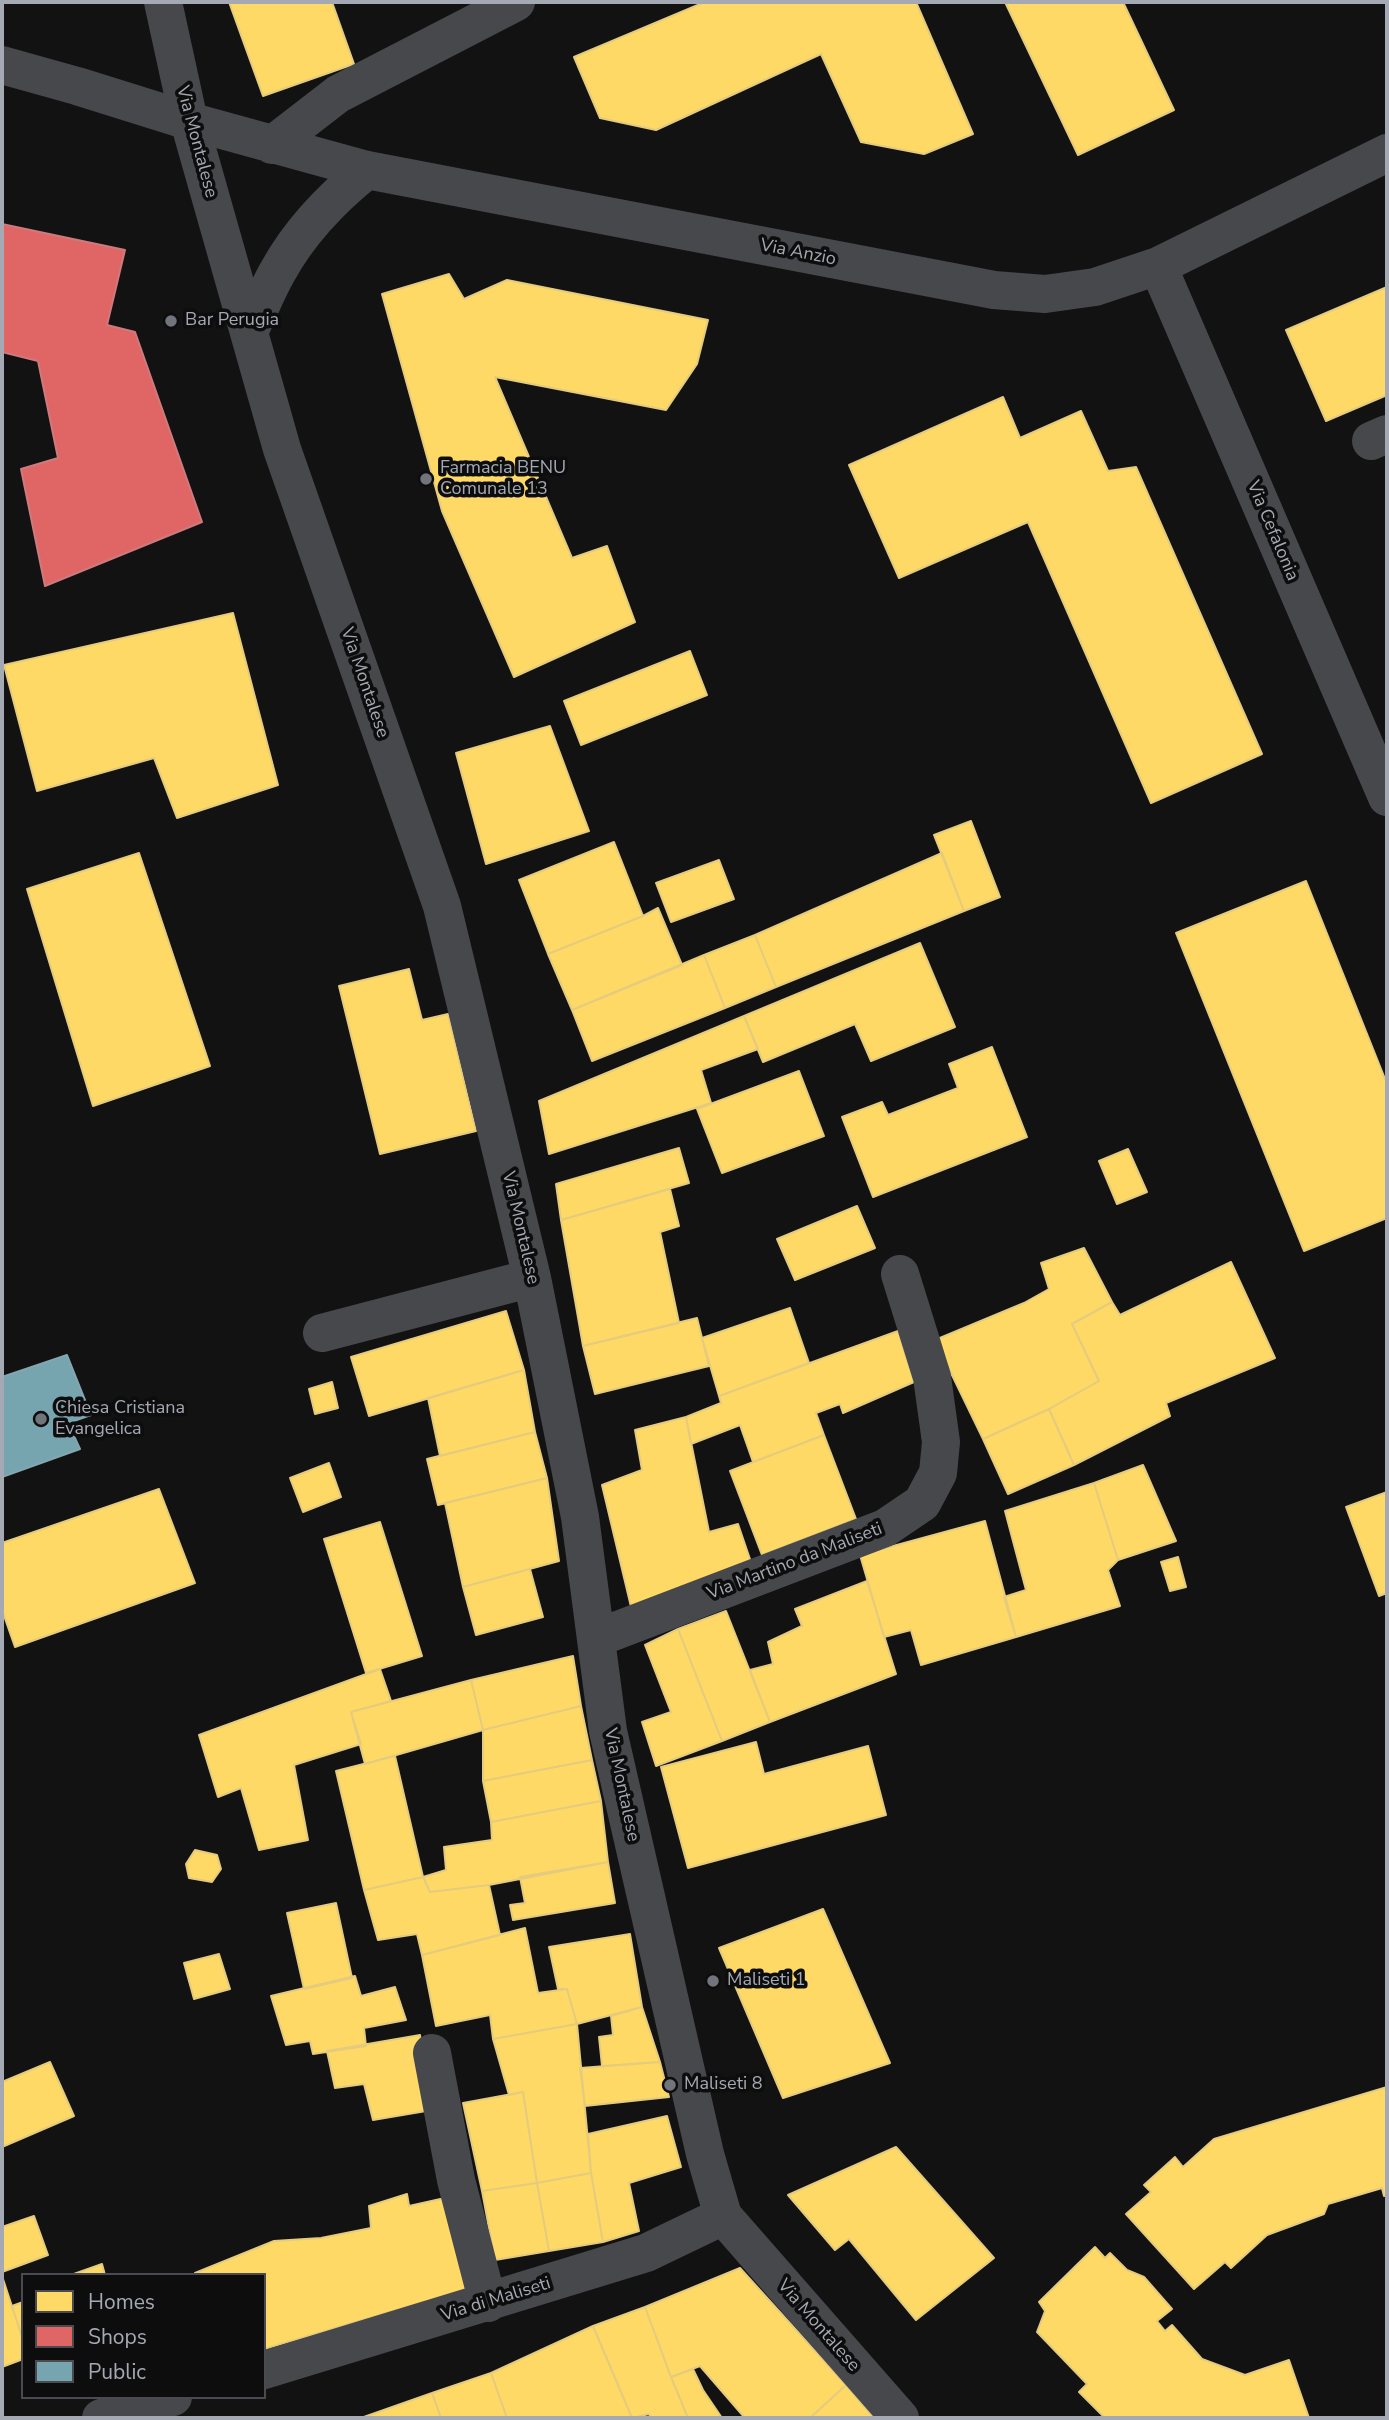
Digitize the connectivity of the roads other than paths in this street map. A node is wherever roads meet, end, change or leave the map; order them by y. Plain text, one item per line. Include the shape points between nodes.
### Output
1 (163, 2) edge
2 (516, 2) edge
3 (2, 65) edge
4 (188, 121) junction
5 (272, 145) junction
6 (1387, 153) edge
7 (367, 170) junction
8 (1158, 266) junction
9 (250, 330) junction
10 (1387, 797) edge
11 (900, 1274) dead end
12 (532, 1278) junction
13 (322, 1333) dead end
14 (597, 1638) junction
15 (432, 2053) dead end
16 (723, 2216) junction
17 (488, 2302) junction
18 (266, 2369) edge
19 (166, 2399) edge
20 (101, 2418) edge
21 (900, 2418) edge

1 - 4 street, Via Montalese
2 - 5 street via 338,94
3 - 4 street, Via Anzio
4 - 5 street, Via Anzio
4 - 9 street, Via Montalese
5 - 7 street, Via Anzio
6 - 8 street, Via Anzio
7 - 8 street, Via Anzio via 994,290 1045,294 1082,289
7 - 9 street via 328,204 292,249
8 - 10 street, Via Cefalonia
9 - 12 street, Via Montalese via 282,449 442,906
11 - 14 street, Via Martino da Maliseti via 932,1377 941,1442 938,1473 922,1503 885,1528
12 - 13 street
12 - 14 street, Via Montalese via 580,1517
14 - 16 street, Via Montalese via 608,1731
15 - 17 street via 456,2180
16 - 17 street, Via di Maliseti via 646,2253
16 - 21 street, Via Montalese
17 - 18 street, Via di Maliseti
19 - 20 street

